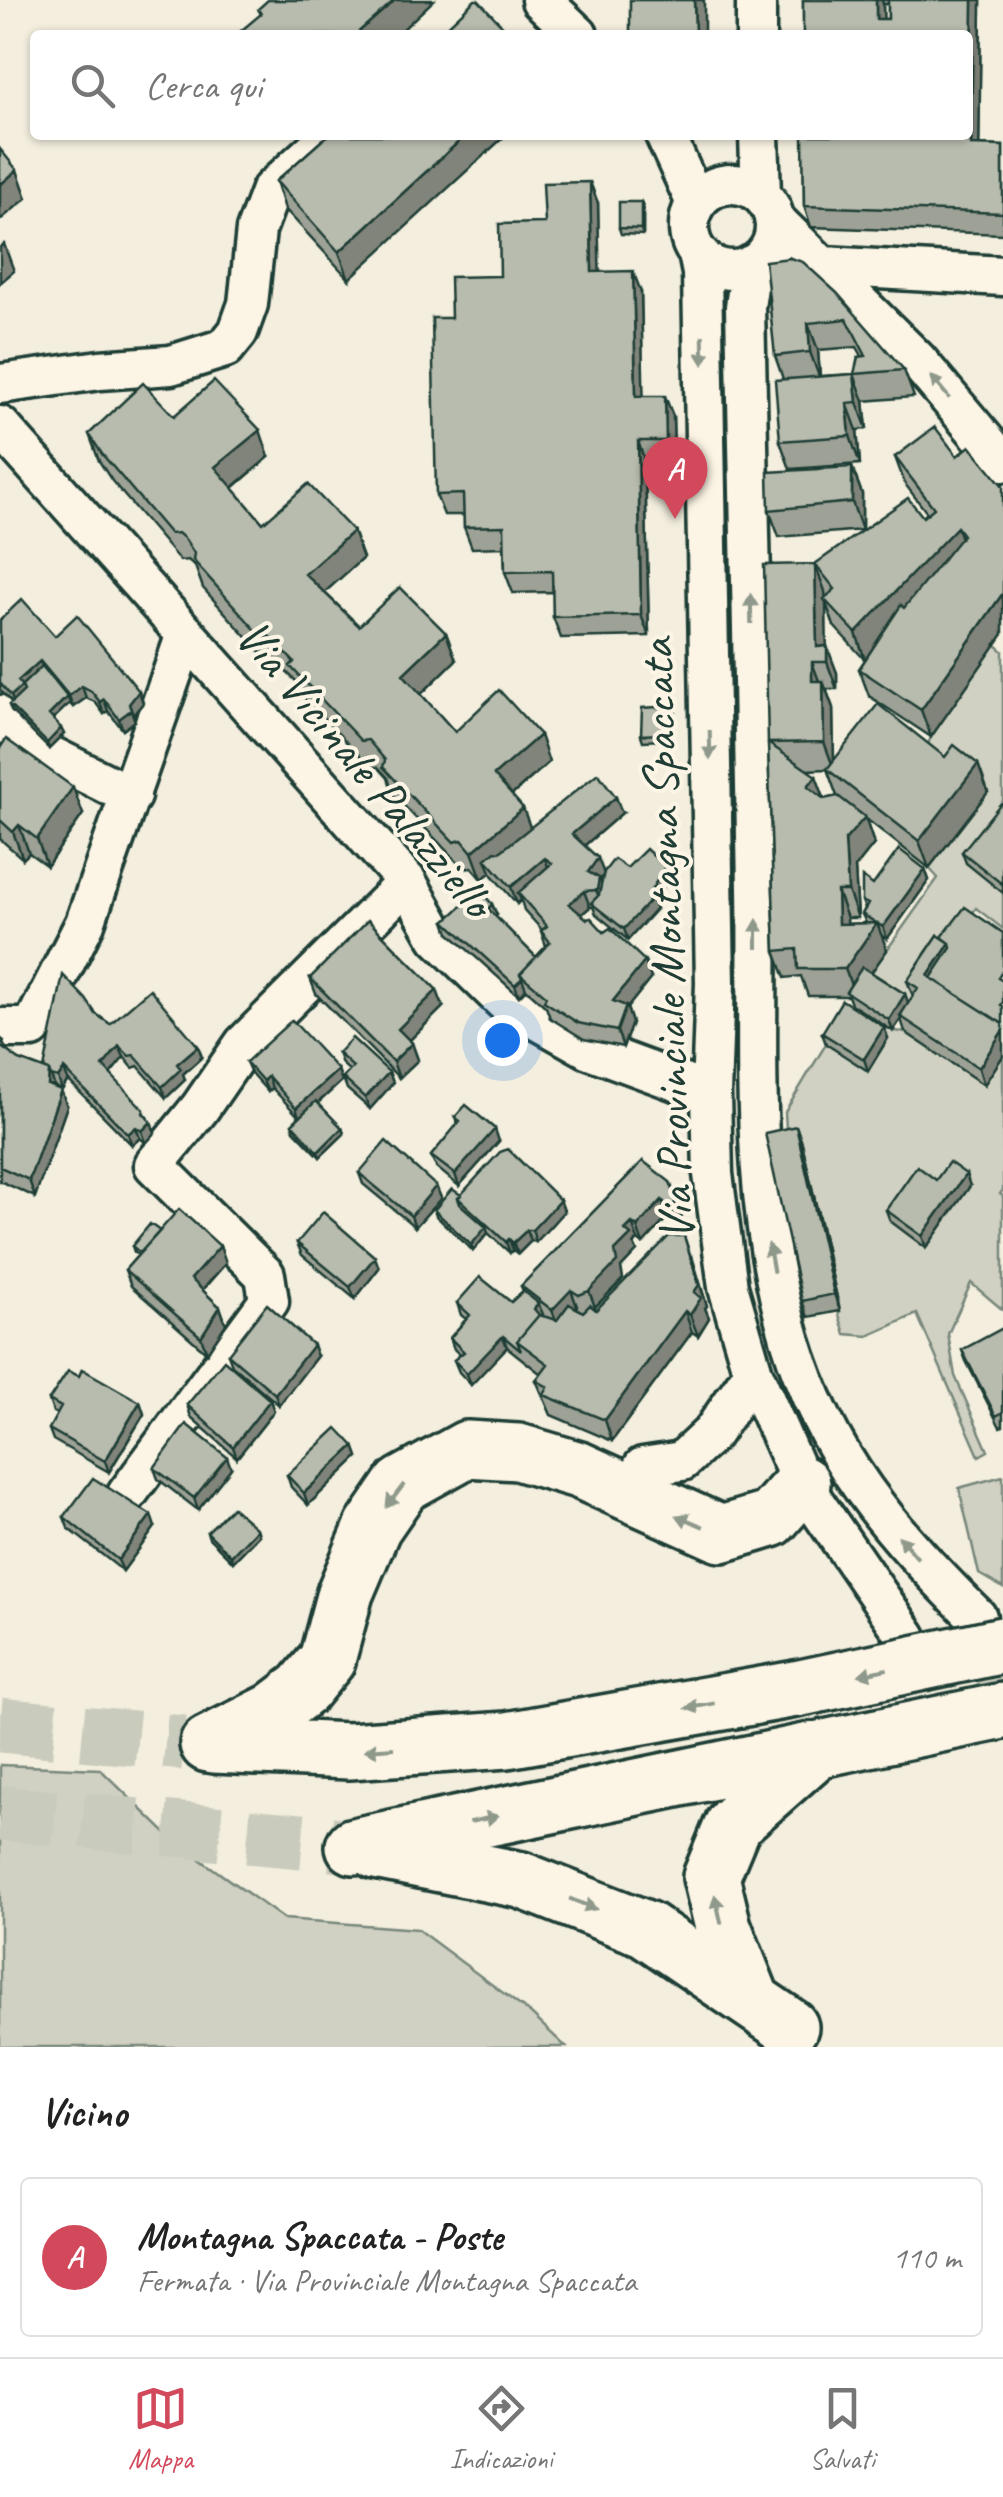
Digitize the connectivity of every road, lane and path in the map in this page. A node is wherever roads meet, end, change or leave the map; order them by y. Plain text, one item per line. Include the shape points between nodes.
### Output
1 (541, 0) edge
2 (756, 0) edge
3 (573, 30) edge
4 (756, 30) edge
5 (326, 140) edge
6 (668, 140) edge
7 (741, 140) edge
8 (760, 140) edge
9 (706, 195) junction
10 (780, 239) junction
11 (698, 254) junction
12 (1003, 276) edge
13 (0, 384) edge
14 (0, 426) edge
15 (1003, 462) edge
16 (186, 634) junction
17 (0, 715) edge
18 (131, 796) junction
19 (408, 882) junction
20 (0, 1028) edge
21 (711, 1094) junction
22 (753, 1372) junction
23 (643, 1467) dead end
24 (802, 1484) junction
25 (127, 1494) edge
26 (990, 1630) edge
27 (907, 1637) tunnel mouth
28 (1003, 1711) edge
29 (816, 1750) junction

1 - 3 street
2 - 4 street
5 - 13 street via 271,190 256,230 248,304 225,348 171,365
6 - 9 street
7 - 9 street
8 - 10 street, Via Provinciale Montagna Spaccata
9 - 10 street via 736,184
9 - 11 street via 688,224
10 - 11 street via 735,270
10 - 12 street
15 -> 10 street via 917,360
26 -> 10 street, Via Provinciale Montagna Spaccata via 909,1549 854,1479 791,1341 771,1262 758,1162 744,307
11 -> 21 street, Via Provinciale Montagna Spaccata via 715,963
14 - 16 street, Via Vicinale Palazziello
16 - 18 street
16 - 19 street, Via Vicinale Palazziello
17 - 18 street via 33,747
18 - 20 street via 85,923 32,1028
19 - 21 street, Via Vicinale Palazziello via 438,937 504,1001 589,1049
19 - 25 street via 244,1044 154,1165 265,1274 270,1300
21 - 22 street, Via Provinciale Montagna Spaccata via 728,1288
22 - 23 street via 712,1433 682,1461
22 - 24 street, Via Provinciale Montagna Spaccata
26 -> 24 highway, bridge via 796,1688 507,1740 348,1752 196,1744 274,1712 303,1689 327,1660 373,1527 402,1484 466,1449 518,1452 578,1470 720,1534 770,1519
24 - 27 street, Via Provinciale Montagna Spaccata
28 - 29 highway
29 -> 29 highway via 354,1846 521,1880 646,1929 771,2014 722,1927 711,1877 733,1824

